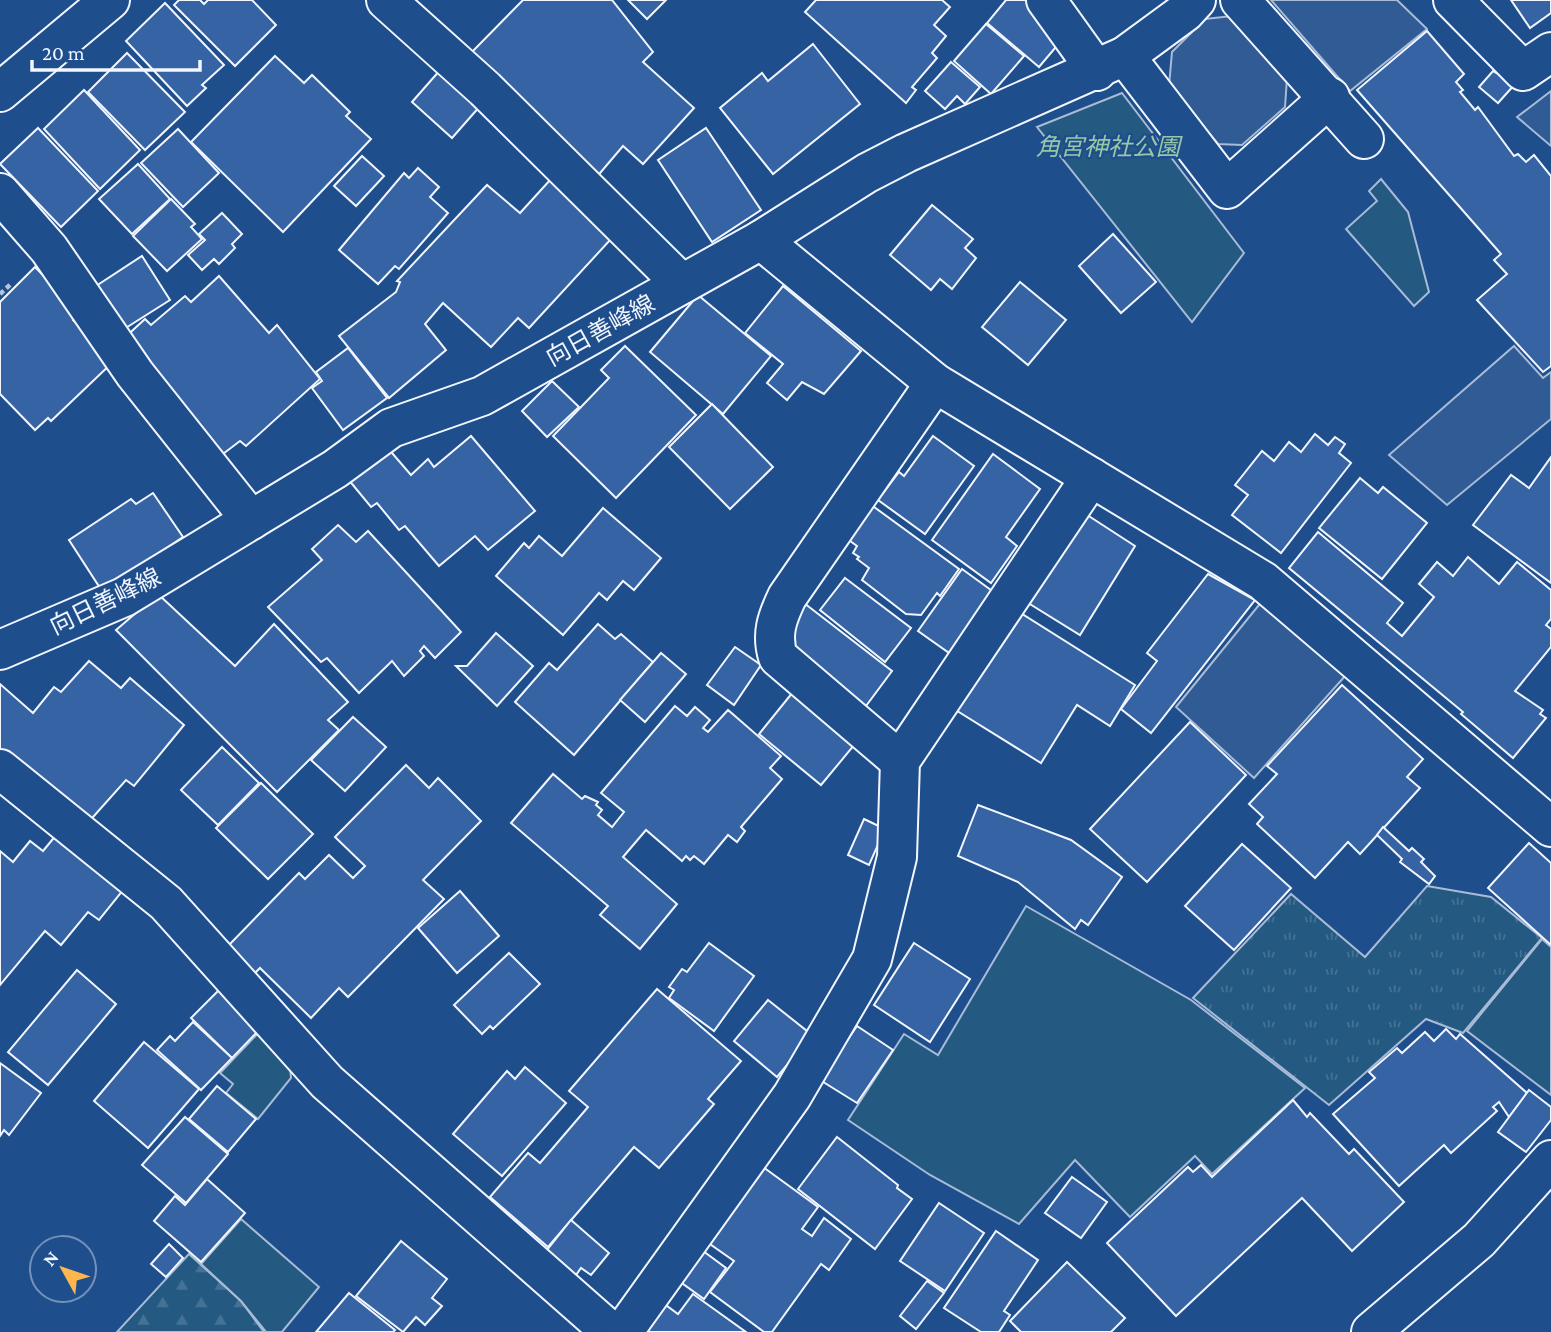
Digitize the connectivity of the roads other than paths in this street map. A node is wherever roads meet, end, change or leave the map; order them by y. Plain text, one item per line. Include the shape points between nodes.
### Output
1 (110, 0) edge
2 (386, 0) edge
3 (1046, 0) edge
4 (1196, 0) edge
5 (1240, 0) edge
6 (1452, 0) edge
7 (1551, 52) edge
8 (1111, 63) junction
9 (0, 92) edge
10 (1330, 97) junction
11 (1364, 139) dead end
12 (0, 193) edge
13 (761, 240) junction
14 (682, 284) junction
15 (936, 383) junction
16 (1091, 477) junction
17 (251, 520) junction
18 (0, 650) edge
19 (900, 761) junction
20 (0, 769) edge
21 (1544, 806) edge
22 (1551, 1160) edge
23 (611, 1332) edge
24 (624, 1332) edge
25 (1371, 1332) edge

1 - 9 street
2 - 14 street via 485,89
3 - 8 street
4 - 8 street, 向日善峰線
5 - 10 street
6 - 7 street via 1523,71
8 - 10 street via 1227,189
8 - 13 street, 向日善峰線 via 906,153
10 - 11 street
12 - 17 street via 49,249 135,374
13 - 14 street, 向日善峰線
13 - 15 street
14 - 17 street, 向日善峰線 via 482,396 391,428 335,469
15 - 16 street
15 - 19 street via 787,597 777,618 774,642 778,657
16 - 19 street
16 - 21 street via 1263,582
17 - 18 street, 向日善峰線 via 124,597
19 - 24 street via 897,857 872,959 792,1096
20 - 23 street via 166,903 327,1082
22 - 25 street via 1479,1240

